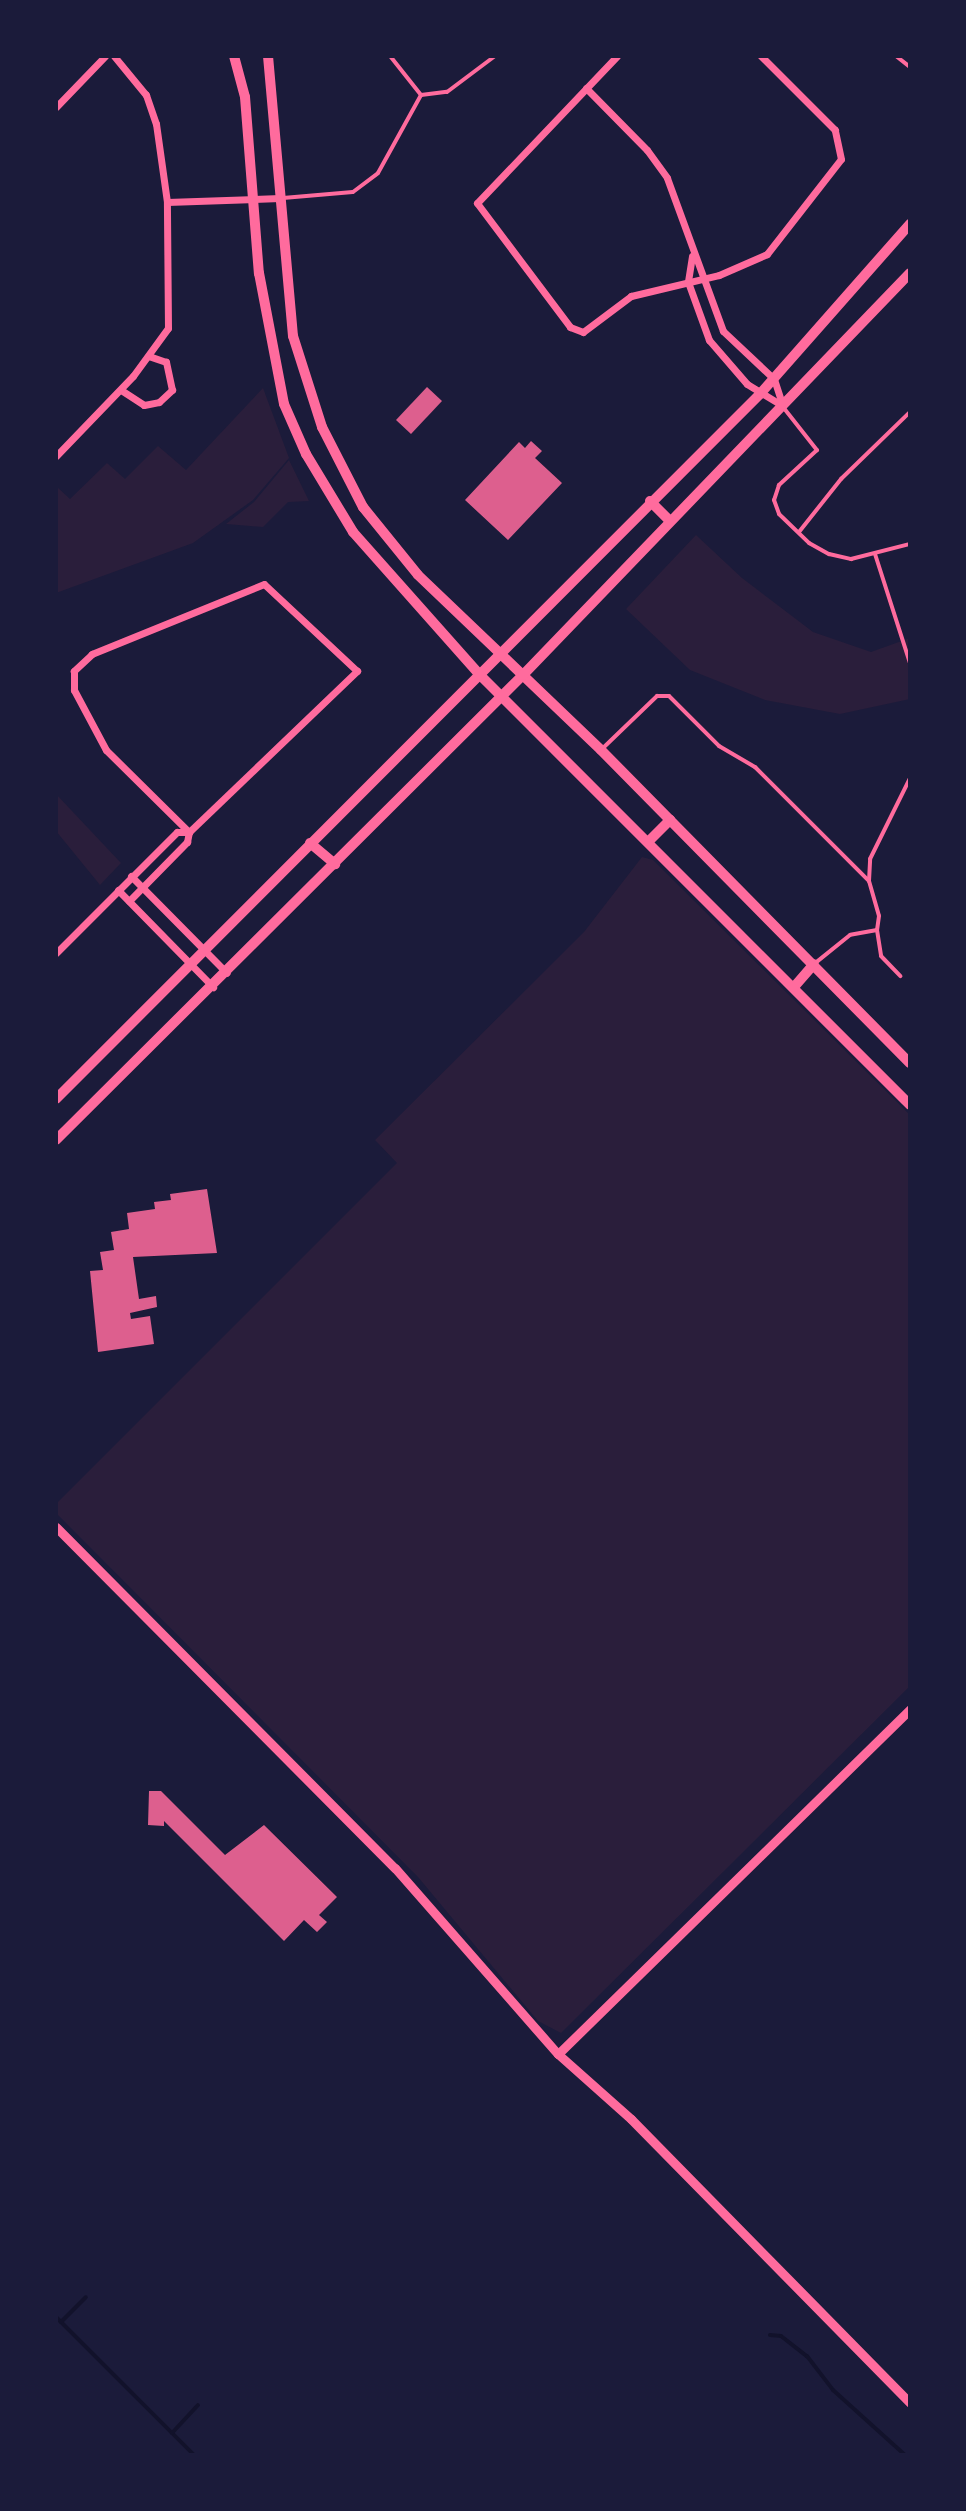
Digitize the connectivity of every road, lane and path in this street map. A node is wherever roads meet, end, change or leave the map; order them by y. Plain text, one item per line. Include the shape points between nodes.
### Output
1 (105, 56) edge
2 (114, 56) edge
3 (234, 56) edge
4 (268, 56) edge
5 (390, 56) edge
6 (495, 56) edge
7 (617, 56) edge
8 (761, 56) edge
9 (896, 56) edge
10 (910, 67) edge
11 (586, 88) junction
12 (421, 95) junction
13 (56, 107) edge
14 (251, 197) junction
15 (280, 198) junction
16 (167, 202) junction
17 (910, 224) edge
18 (692, 256) junction
19 (910, 273) edge
20 (706, 279) junction
21 (688, 282) junction
22 (149, 356) junction
23 (774, 379) junction
24 (121, 390) junction
25 (760, 394) junction
26 (783, 406) junction
27 (910, 412) edge
28 (56, 456) edge
29 (340, 470) junction
30 (319, 479) junction
31 (650, 501) junction
32 (669, 520) junction
33 (799, 532) junction
34 (910, 544) edge
35 (875, 554) junction
36 (500, 652) junction
37 (910, 663) edge
38 (478, 673) junction
39 (523, 675) junction
40 (502, 695) junction
41 (601, 750) junction
42 (910, 778) edge
43 (670, 820) junction
44 (189, 832) junction
45 (649, 841) junction
46 (310, 843) junction
47 (335, 864) junction
48 (131, 876) junction
49 (869, 881) junction
50 (143, 888) junction
51 (118, 890) junction
52 (129, 901) junction
53 (877, 930) junction
54 (204, 950) junction
55 (56, 953) edge
56 (190, 964) junction
57 (814, 964) junction
58 (227, 973) junction
59 (900, 976) dead end
60 (213, 987) junction
61 (794, 987) junction
62 (910, 1063) edge
63 (56, 1099) edge
64 (910, 1105) edge
65 (56, 1140) edge
66 (56, 1527) edge
67 (910, 1709) edge
68 (558, 2054) junction
69 (910, 2403) edge

1 - 13 street
2 - 16 street via 151,108
3 - 14 main road via 245,97
4 - 15 main road
5 - 12 lane
6 - 12 lane via 447,92
7 - 11 street
8 - 20 street via 835,130 841,159 767,254 746,267
9 - 10 lane
11 - 18 street via 667,178
11 - 21 street via 477,203 570,327 583,332 631,296
12 - 15 lane via 369,183 353,192
14 - 15 street
14 - 16 street
14 - 30 main road via 278,378 295,432
15 - 29 main road via 293,336
16 - 22 street via 170,308 165,335
17 - 23 main road
18 - 20 street
18 - 21 street
19 - 26 main road
20 - 21 street
20 - 23 street via 723,331
21 - 25 street via 709,340
22 - 24 street
22 - 24 street via 166,362 172,390 159,402 144,405
23 - 25 main road
23 - 26 street
24 - 28 street
25 - 26 street
25 - 31 main road
26 - 32 main road
26 - 33 lane via 817,450 779,485 774,500 779,514
27 - 33 lane via 841,479
29 - 30 main road
29 - 36 main road via 392,546
30 - 38 main road via 378,566
31 - 32 main road
31 - 36 main road
32 - 39 main road
33 - 35 lane via 829,554 851,559
34 - 35 lane
35 - 37 lane
36 - 38 main road
36 - 39 main road
38 - 40 main road
38 - 46 main road
39 - 40 main road
39 - 41 main road
40 - 45 main road
40 - 47 main road
41 - 43 main road
41 - 49 lane via 657,696 669,696 719,746 755,767
42 - 49 lane via 870,859
43 - 45 main road
43 - 57 main road
44 - 44 street via 334,697 357,668 264,584 92,654 74,671 74,690 106,750
44 - 48 street via 177,832
44 - 50 street via 187,842
45 - 61 main road
46 - 47 main road
46 - 54 main road
47 - 58 main road
48 - 50 street
48 - 51 street
49 - 53 lane via 879,916
50 - 52 street
50 - 54 street
51 - 52 street
51 - 55 street
52 - 56 street
53 - 57 lane via 850,935
53 - 59 lane via 881,956
54 - 56 main road
54 - 58 street
56 - 60 street
56 - 63 main road
57 - 61 main road
57 - 62 main road
58 - 60 main road
60 - 65 main road
61 - 64 main road
66 - 68 street via 395,1868
67 - 68 street
68 - 69 street via 631,2119

